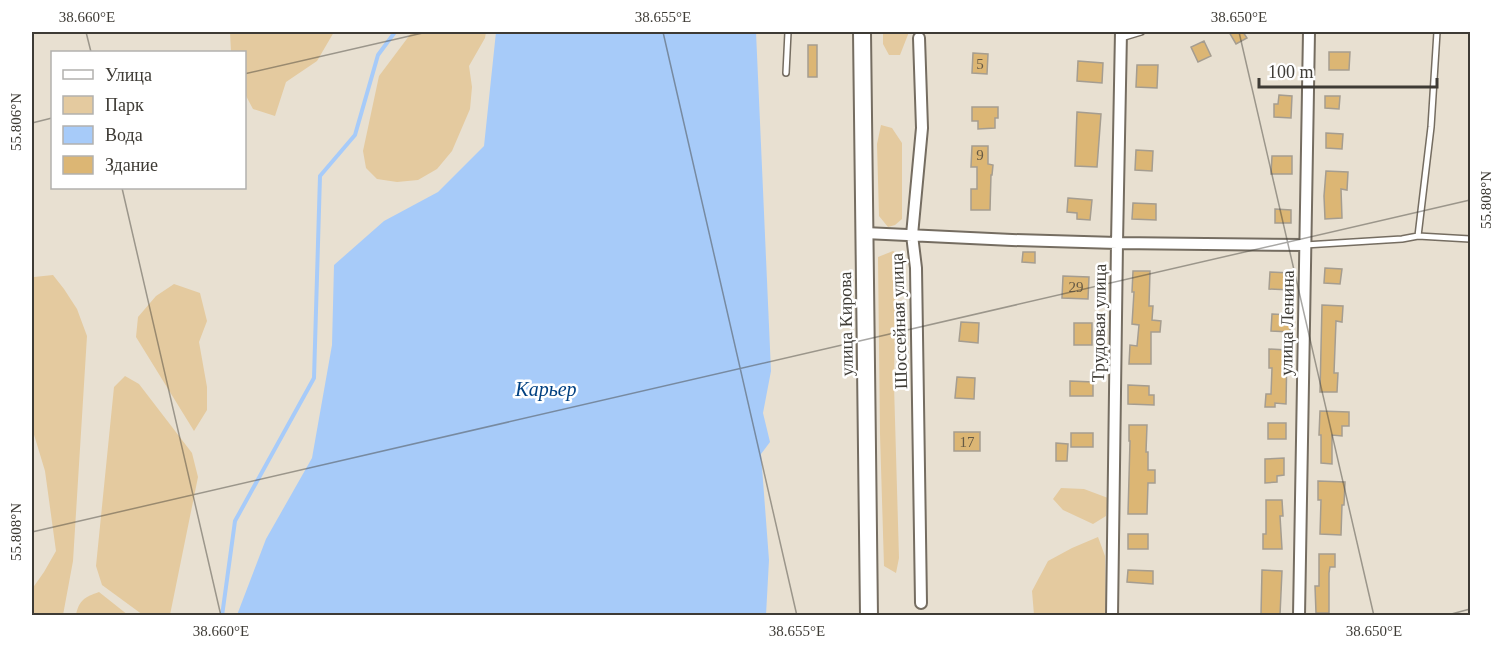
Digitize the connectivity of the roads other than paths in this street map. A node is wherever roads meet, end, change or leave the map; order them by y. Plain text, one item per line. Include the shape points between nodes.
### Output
1 (788, 32) edge
2 (862, 32) edge
3 (1141, 32) edge
4 (1309, 32) edge
5 (1437, 32) edge
6 (1121, 35) edge
7 (920, 38) dead end
8 (786, 73) dead end
9 (865, 233) junction
10 (912, 235) junction
11 (1418, 236) junction
12 (1470, 238) edge
13 (1117, 243) junction
14 (1305, 245) junction
15 (921, 603) dead end
16 (869, 615) edge
17 (1112, 615) edge
18 (1299, 615) edge

1 - 8 lane
2 - 9 main road, улица Кирова
3 - 6 lane
4 - 14 street, улица Ленина
5 - 11 lane
6 - 13 street, Трудовая улица
7 - 10 street, Шоссейная улица via 921,128
9 - 10 street
9 - 16 main road, улица Кирова
10 - 13 street
10 - 15 street, Шоссейная улица via 916,268
11 - 12 lane
11 - 14 lane
13 - 14 street
13 - 17 street, Трудовая улица
14 - 18 street, улица Ленина

